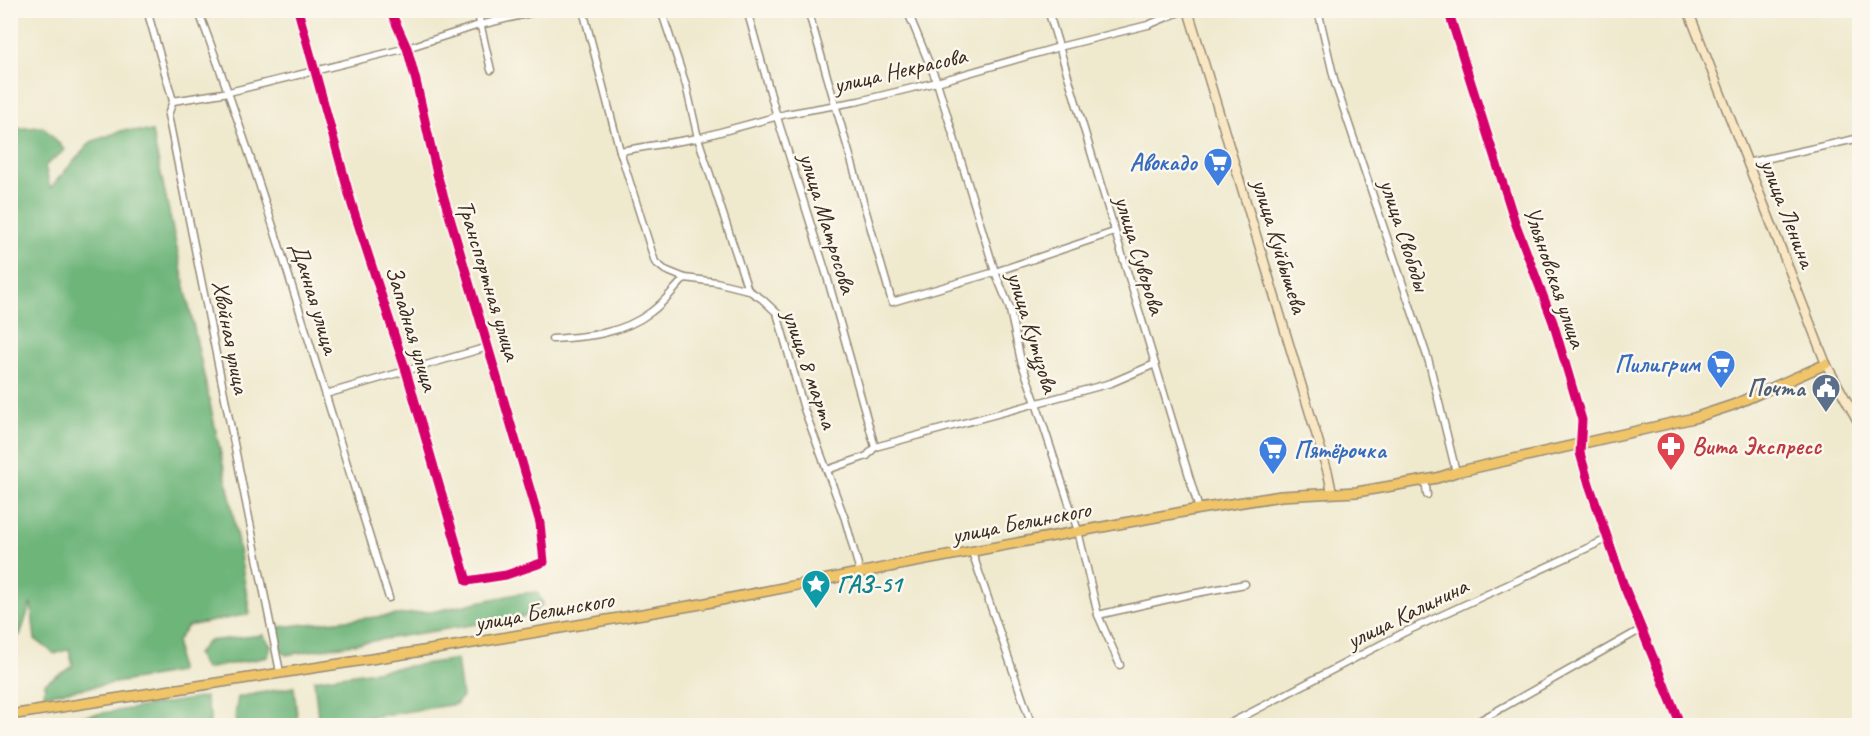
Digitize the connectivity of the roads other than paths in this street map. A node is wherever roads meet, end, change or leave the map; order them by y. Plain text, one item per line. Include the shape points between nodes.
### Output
1 (147, 10) edge
2 (198, 10) edge
3 (298, 10) edge
4 (390, 10) edge
5 (477, 10) edge
6 (543, 10) edge
7 (583, 10) edge
8 (661, 10) edge
9 (747, 10) edge
10 (808, 10) edge
11 (907, 10) edge
12 (1048, 10) edge
13 (1186, 10) edge
14 (1318, 10) edge
15 (1449, 10) edge
16 (1688, 10) edge
17 (480, 25) junction
18 (1059, 47) junction
19 (407, 48) junction
20 (314, 70) junction
21 (491, 70) dead end
22 (937, 82) junction
23 (229, 92) junction
24 (172, 100) junction
25 (834, 104) junction
26 (777, 117) junction
27 (698, 138) junction
28 (1860, 138) edge
29 (620, 151) junction
30 (1748, 163) junction
31 (1114, 232) junction
32 (995, 272) junction
33 (685, 278) junction
34 (748, 290) junction
35 (552, 339) dead end
36 (488, 347) junction
37 (1155, 364) junction
38 (1826, 364) junction
39 (406, 370) junction
40 (326, 394) junction
41 (1036, 403) junction
42 (1860, 425) edge
43 (1580, 443) junction
44 (875, 447) junction
45 (827, 470) junction
46 (1456, 472) junction
47 (1425, 479) junction
48 (1332, 493) junction
49 (1427, 495) dead end
50 (1199, 509) junction
51 (1078, 531) junction
52 (1607, 539) junction
53 (972, 552) junction
54 (544, 562) joint
55 (860, 572) junction
56 (1245, 584) dead end
57 (389, 598) dead end
58 (1098, 615) junction
59 (1640, 630) junction
60 (1120, 665) dead end
61 (280, 672) junction
62 (10, 715) edge
63 (1032, 726) edge
64 (1225, 726) edge
65 (1470, 726) edge
66 (1681, 726) edge

1 - 24 street, Хвойная улица
2 - 23 street, Дачная улица
3 - 20 street, Западная улица
4 - 19 street, Транспортная улица
5 - 17 street
6 - 17 street
7 - 29 street
8 - 27 street via 686,85
9 - 26 street, улица Матросова
10 - 25 street
11 - 22 street, улица Кутузова
12 - 18 street, улица Суворова
13 - 18 street, улица Некрасова via 1148,25
13 - 48 main road, улица Куйбышева
14 - 46 street, улица Свободы via 1335,83 1429,362
15 - 43 street, Ульяновская улица via 1515,222 1553,322 1582,420
16 - 30 main road, улица Ленина
17 - 19 street
17 - 21 street
18 - 22 street, улица Некрасова
18 - 31 street, улица Суворова
19 - 20 street
19 - 36 street, Транспортная улица via 437,174
20 - 23 street
20 - 39 street, Западная улица via 352,205
22 - 25 street, улица Некрасова
22 - 32 street, улица Кутузова
23 - 24 street
23 - 40 street, Дачная улица
24 - 61 street, Хвойная улица via 168,115
25 - 26 street, улица Некрасова
25 - 32 street via 892,302
26 - 27 street, улица Некрасова
26 - 44 street, улица Матросова
27 - 29 street, улица Некрасова
27 - 34 street
28 - 30 street
29 - 33 street via 655,262
30 - 38 main road, улица Ленина
31 - 32 street
31 - 37 street, улица Суворова
32 - 41 street, улица Кутузова via 1009,306 1021,361
33 - 34 street, улица 8 марта
33 - 35 street via 652,312 618,330
34 - 45 street, улица 8 марта via 777,314 804,409
36 - 39 street
36 - 54 street, Транспортная улица via 540,523
37 - 41 street via 1111,383
37 - 50 street, улица Суворова
38 - 42 main road, улица Ленина
38 - 43 main road, улица Белинского via 1704,415
39 - 40 street
39 - 54 street, Западная улица via 467,581 506,575
40 - 57 street, Дачная улица
41 - 44 street
41 - 51 street, улица Кутузова
43 - 46 main road, улица Белинского
43 - 52 street, Ульяновская улица
44 - 45 street via 867,456
45 - 55 street, улица 8 марта
46 - 47 main road, улица Белинского
47 - 48 main road, улица Белинского
47 - 49 street
48 - 50 main road, улица Белинского via 1281,496
50 - 51 main road, улица Белинского
51 - 53 main road, улица Белинского
51 - 58 street, улица Кутузова
52 - 59 street, Ульяновская улица
52 - 64 street, улица Калинина via 1402,633
53 - 55 main road, улица Белинского
53 - 63 street
55 - 61 main road, улица Белинского via 678,608
56 - 58 street
58 - 60 street, улица Кутузова
59 - 65 street
59 - 66 street, Ульяновская улица
61 - 62 main road, улица Белинского

